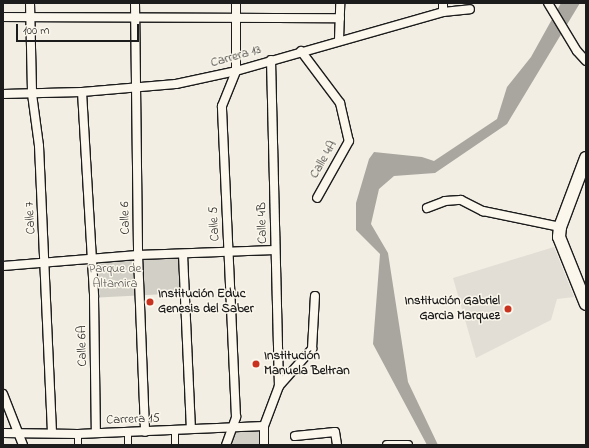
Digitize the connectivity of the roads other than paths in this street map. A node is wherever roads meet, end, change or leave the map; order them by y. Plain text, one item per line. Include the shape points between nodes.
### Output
1 (30, 3) edge
2 (136, 3) edge
3 (236, 3) edge
4 (340, 3) edge
5 (443, 3) edge
6 (548, 3) edge
7 (470, 9) dead end
8 (443, 12) junction
9 (3, 17) edge
10 (30, 17) junction
11 (136, 18) junction
12 (340, 18) junction
13 (236, 20) junction
14 (339, 40) junction
15 (301, 51) junction
16 (271, 60) junction
17 (586, 61) edge
18 (236, 71) junction
19 (135, 89) junction
20 (82, 92) junction
21 (3, 94) edge
22 (32, 94) junction
23 (586, 158) edge
24 (317, 198) dead end
25 (427, 208) dead end
26 (560, 227) junction
27 (275, 250) junction
28 (229, 252) junction
29 (184, 254) junction
30 (138, 255) junction
31 (92, 258) junction
32 (45, 261) junction
33 (3, 266) edge
34 (582, 287) edge
35 (315, 296) dead end
36 (586, 303) edge
37 (278, 386) junction
38 (3, 394) edge
39 (234, 425) junction
40 (264, 426) junction
41 (191, 429) junction
42 (175, 430) junction
43 (52, 432) junction
44 (145, 432) junction
45 (3, 433) edge
46 (96, 433) junction
47 (128, 433) junction
48 (78, 434) junction
49 (18, 435) junction
50 (295, 436) dead end
51 (23, 445) edge
52 (78, 445) edge
53 (128, 445) edge
54 (175, 445) edge
55 (226, 445) edge
56 (264, 445) edge
57 (337, 445) edge
58 (387, 445) edge
59 (408, 445) edge

1 - 10 street, Calle 7
2 - 11 street, Calle 6
3 - 13 street, Calle 5
4 - 12 street
5 - 8 street
6 - 17 street via 565,33
7 - 8 street, Carrera 13
8 - 14 street, Carrera 13
9 - 10 street
10 - 11 street
10 - 22 street, Calle 7
11 - 13 street
11 - 19 street, Calle 6
12 - 13 street
12 - 14 street
13 - 18 street, Calle 5
14 - 15 street, Carrera 13
15 - 16 street, Carrera 13
15 - 24 street, Calle 4A via 340,103 349,141
16 - 18 street, Carrera 13
16 - 27 street, Calle 4B
18 - 19 street, Carrera 13 via 176,84
18 - 28 street, Calle 5 via 222,106
19 - 20 street, Carrera 13
19 - 30 street, Calle 6
20 - 22 street, Carrera 13
20 - 31 street
21 - 22 street, Carrera 13
22 - 32 street, Calle 7 via 39,146
23 - 26 main road
25 - 26 street via 445,201 462,200 483,211
26 - 34 main road via 559,237
27 - 28 street
27 - 37 street, Calle 4B
28 - 29 street
28 - 39 street, Calle 5 via 236,417
29 - 30 street
29 - 41 street
30 - 31 street
30 - 44 street, Calle 6
31 - 32 street
31 - 46 street, Calle 6A
32 - 33 street
32 - 43 street, Calle 7
34 - 36 main road
35 - 37 street via 312,350
37 - 40 street
38 - 49 street
39 - 40 street, Carrera 15
39 - 41 street, Carrera 15
39 - 55 street, Calle 5
40 - 56 street
41 - 42 street, Carrera 15
42 - 44 street, Carrera 15
42 - 54 street
43 - 48 street, Carrera 15
43 - 49 street, Carrera 15
44 - 47 street, Carrera 15
45 - 49 street, Carrera 15
46 - 47 street, Carrera 15
46 - 48 street, Carrera 15
47 - 53 street
48 - 52 street
49 - 51 street
50 - 57 street via 335,432
58 - 59 street

